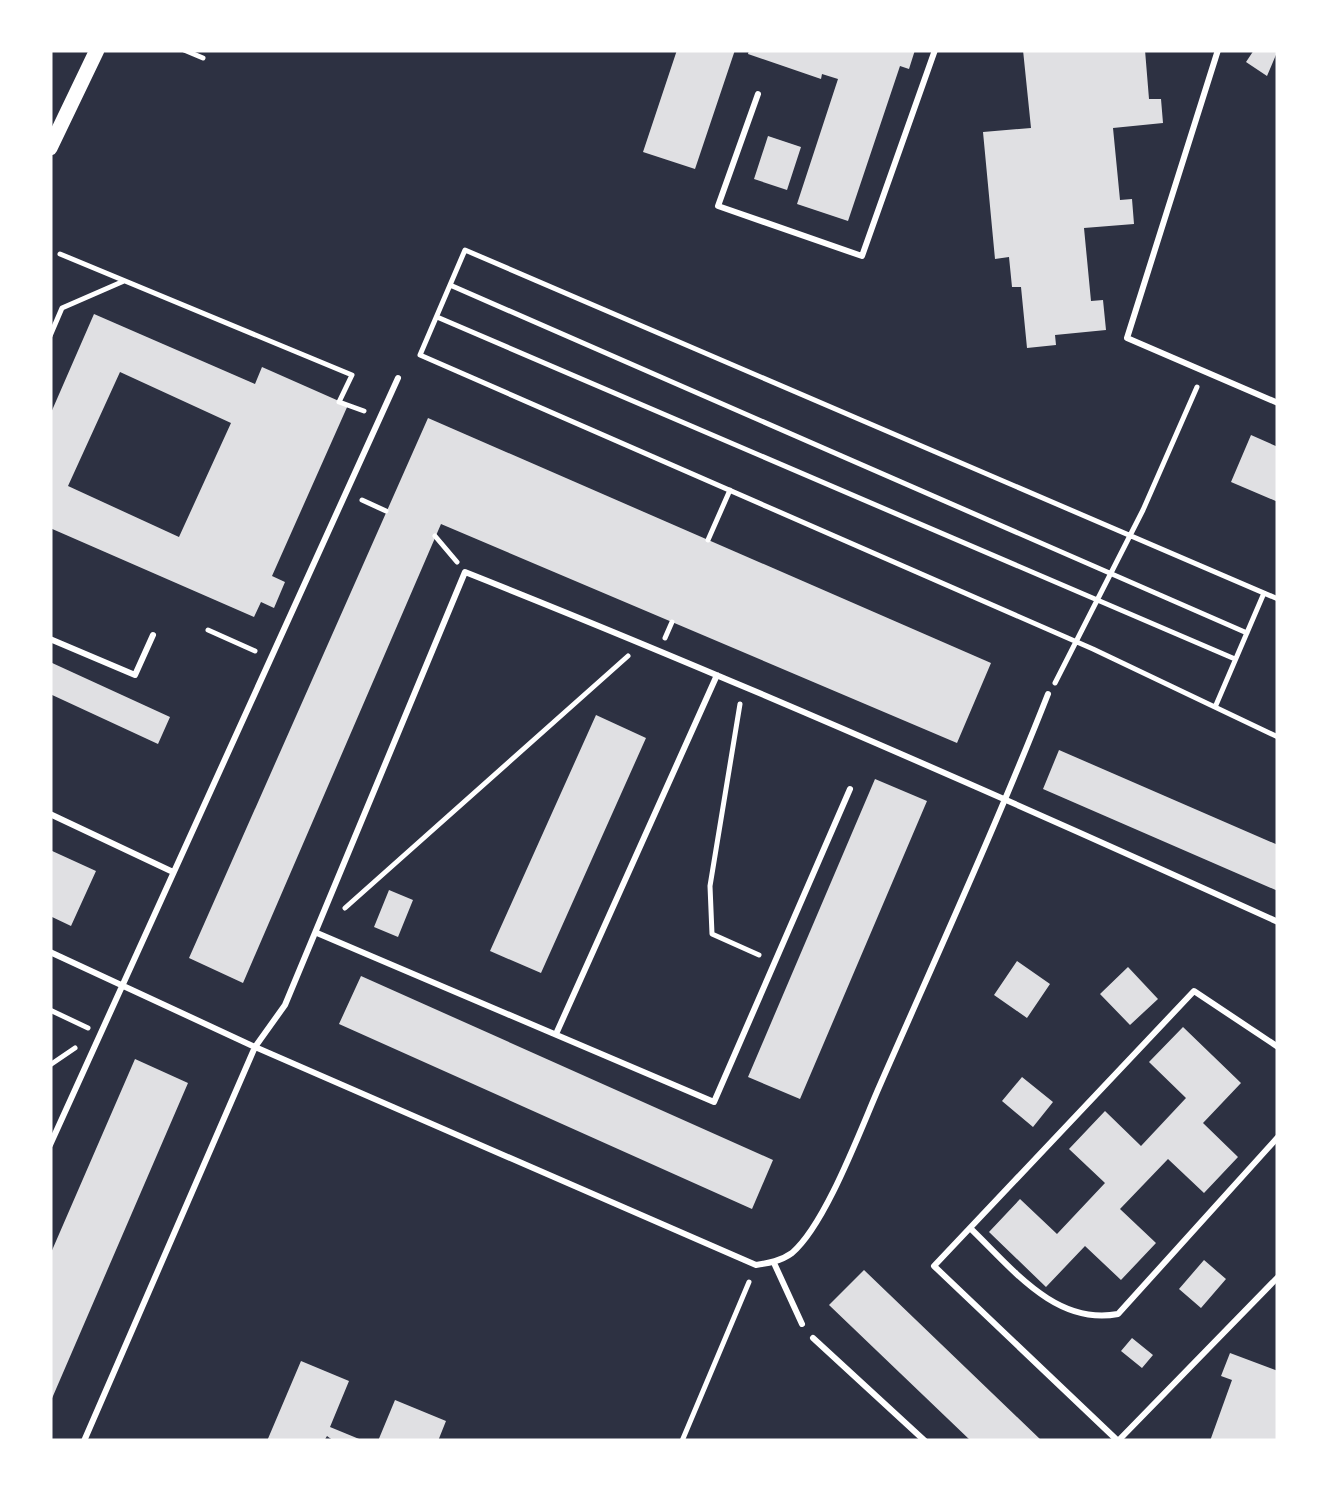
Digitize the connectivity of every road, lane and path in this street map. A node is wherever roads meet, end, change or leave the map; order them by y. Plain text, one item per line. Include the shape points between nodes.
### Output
1 (98, 50) edge
2 (184, 50) edge
3 (935, 50) edge
4 (1218, 50) edge
5 (203, 58) dead end
6 (758, 94) dead end
7 (50, 148) edge
8 (60, 254) dead end
9 (124, 280) junction
10 (450, 285) junction
11 (436, 317) junction
12 (50, 336) edge
13 (1203, 372) junction
14 (398, 378) dead end
15 (1278, 403) edge
16 (380, 418) junction
17 (730, 490) junction
18 (347, 493) junction
19 (386, 511) dead end
20 (1128, 535) junction
21 (435, 536) dead end
22 (708, 540) dead end
23 (465, 572) junction
24 (1111, 573) junction
25 (1264, 593) junction
26 (1278, 599) edge
27 (1099, 600) junction
28 (208, 630) dead end
29 (1247, 633) junction
30 (152, 635) dead end
31 (50, 639) edge
32 (644, 643) junction
33 (1079, 643) junction
34 (272, 658) junction
35 (1235, 659) junction
36 (717, 675) junction
37 (743, 686) junction
38 (1048, 694) joint
39 (1215, 706) junction
40 (1278, 737) edge
41 (850, 789) dead end
42 (1007, 798) junction
43 (50, 814) edge
44 (173, 872) junction
45 (1278, 922) edge
46 (316, 933) junction
47 (50, 952) edge
48 (775, 962) junction
49 (120, 986) junction
50 (50, 1010) edge
51 (100, 1032) junction
52 (556, 1035) junction
53 (255, 1047) junction
54 (1278, 1048) edge
55 (50, 1065) edge
56 (1278, 1137) edge
57 (50, 1145) edge
58 (970, 1228) junction
59 (774, 1263) junction
60 (756, 1265) junction
61 (1278, 1277) edge
62 (802, 1324) dead end
63 (813, 1338) dead end
64 (84, 1441) edge
65 (682, 1441) edge
66 (924, 1441) edge
67 (1118, 1441) edge

1 - 7 street
2 - 5 path
3 - 6 lane via 862,256 718,206
4 - 13 lane via 1127,338
8 - 9 path
9 - 12 path via 62,308
9 - 16 path via 352,375 339,402
10 - 11 path
10 - 20 path via 465,250
10 - 24 path
11 - 17 path via 420,354
11 - 27 path
13 - 15 lane
13 - 20 path
14 - 16 lane
16 - 18 lane
17 - 22 path
17 - 33 path
18 - 19 path
18 - 34 lane
20 - 24 path
20 - 25 path
21 - 23 path
23 - 32 lane
23 - 46 lane
24 - 27 path
24 - 29 path
25 - 26 path
25 - 29 path
27 - 33 path
27 - 35 path
28 - 34 path
29 - 35 path
30 - 31 lane via 135,675
32 - 36 lane
32 - 46 path
33 - 38 path
33 - 39 path
34 - 44 lane
35 - 39 path
36 - 37 lane
36 - 52 lane
37 - 42 lane
37 - 48 path via 710,886 712,934
38 - 42 lane
39 - 40 path
41 - 48 lane
42 - 45 lane
42 - 59 lane via 847,1159 811,1229
43 - 44 lane
44 - 49 lane
46 - 52 lane
46 - 53 lane via 285,1004
47 - 49 lane
48 - 52 lane via 714,1102
49 - 51 lane
49 - 53 lane
50 - 51 path
51 - 55 path
51 - 57 lane
53 - 60 lane
53 - 64 lane
54 - 58 lane via 1194,991
56 - 58 lane via 1118,1314 1102,1317 1048,1301
58 - 67 lane via 934,1266
59 - 60 lane
59 - 62 lane
60 - 65 path
61 - 67 lane
63 - 66 lane

